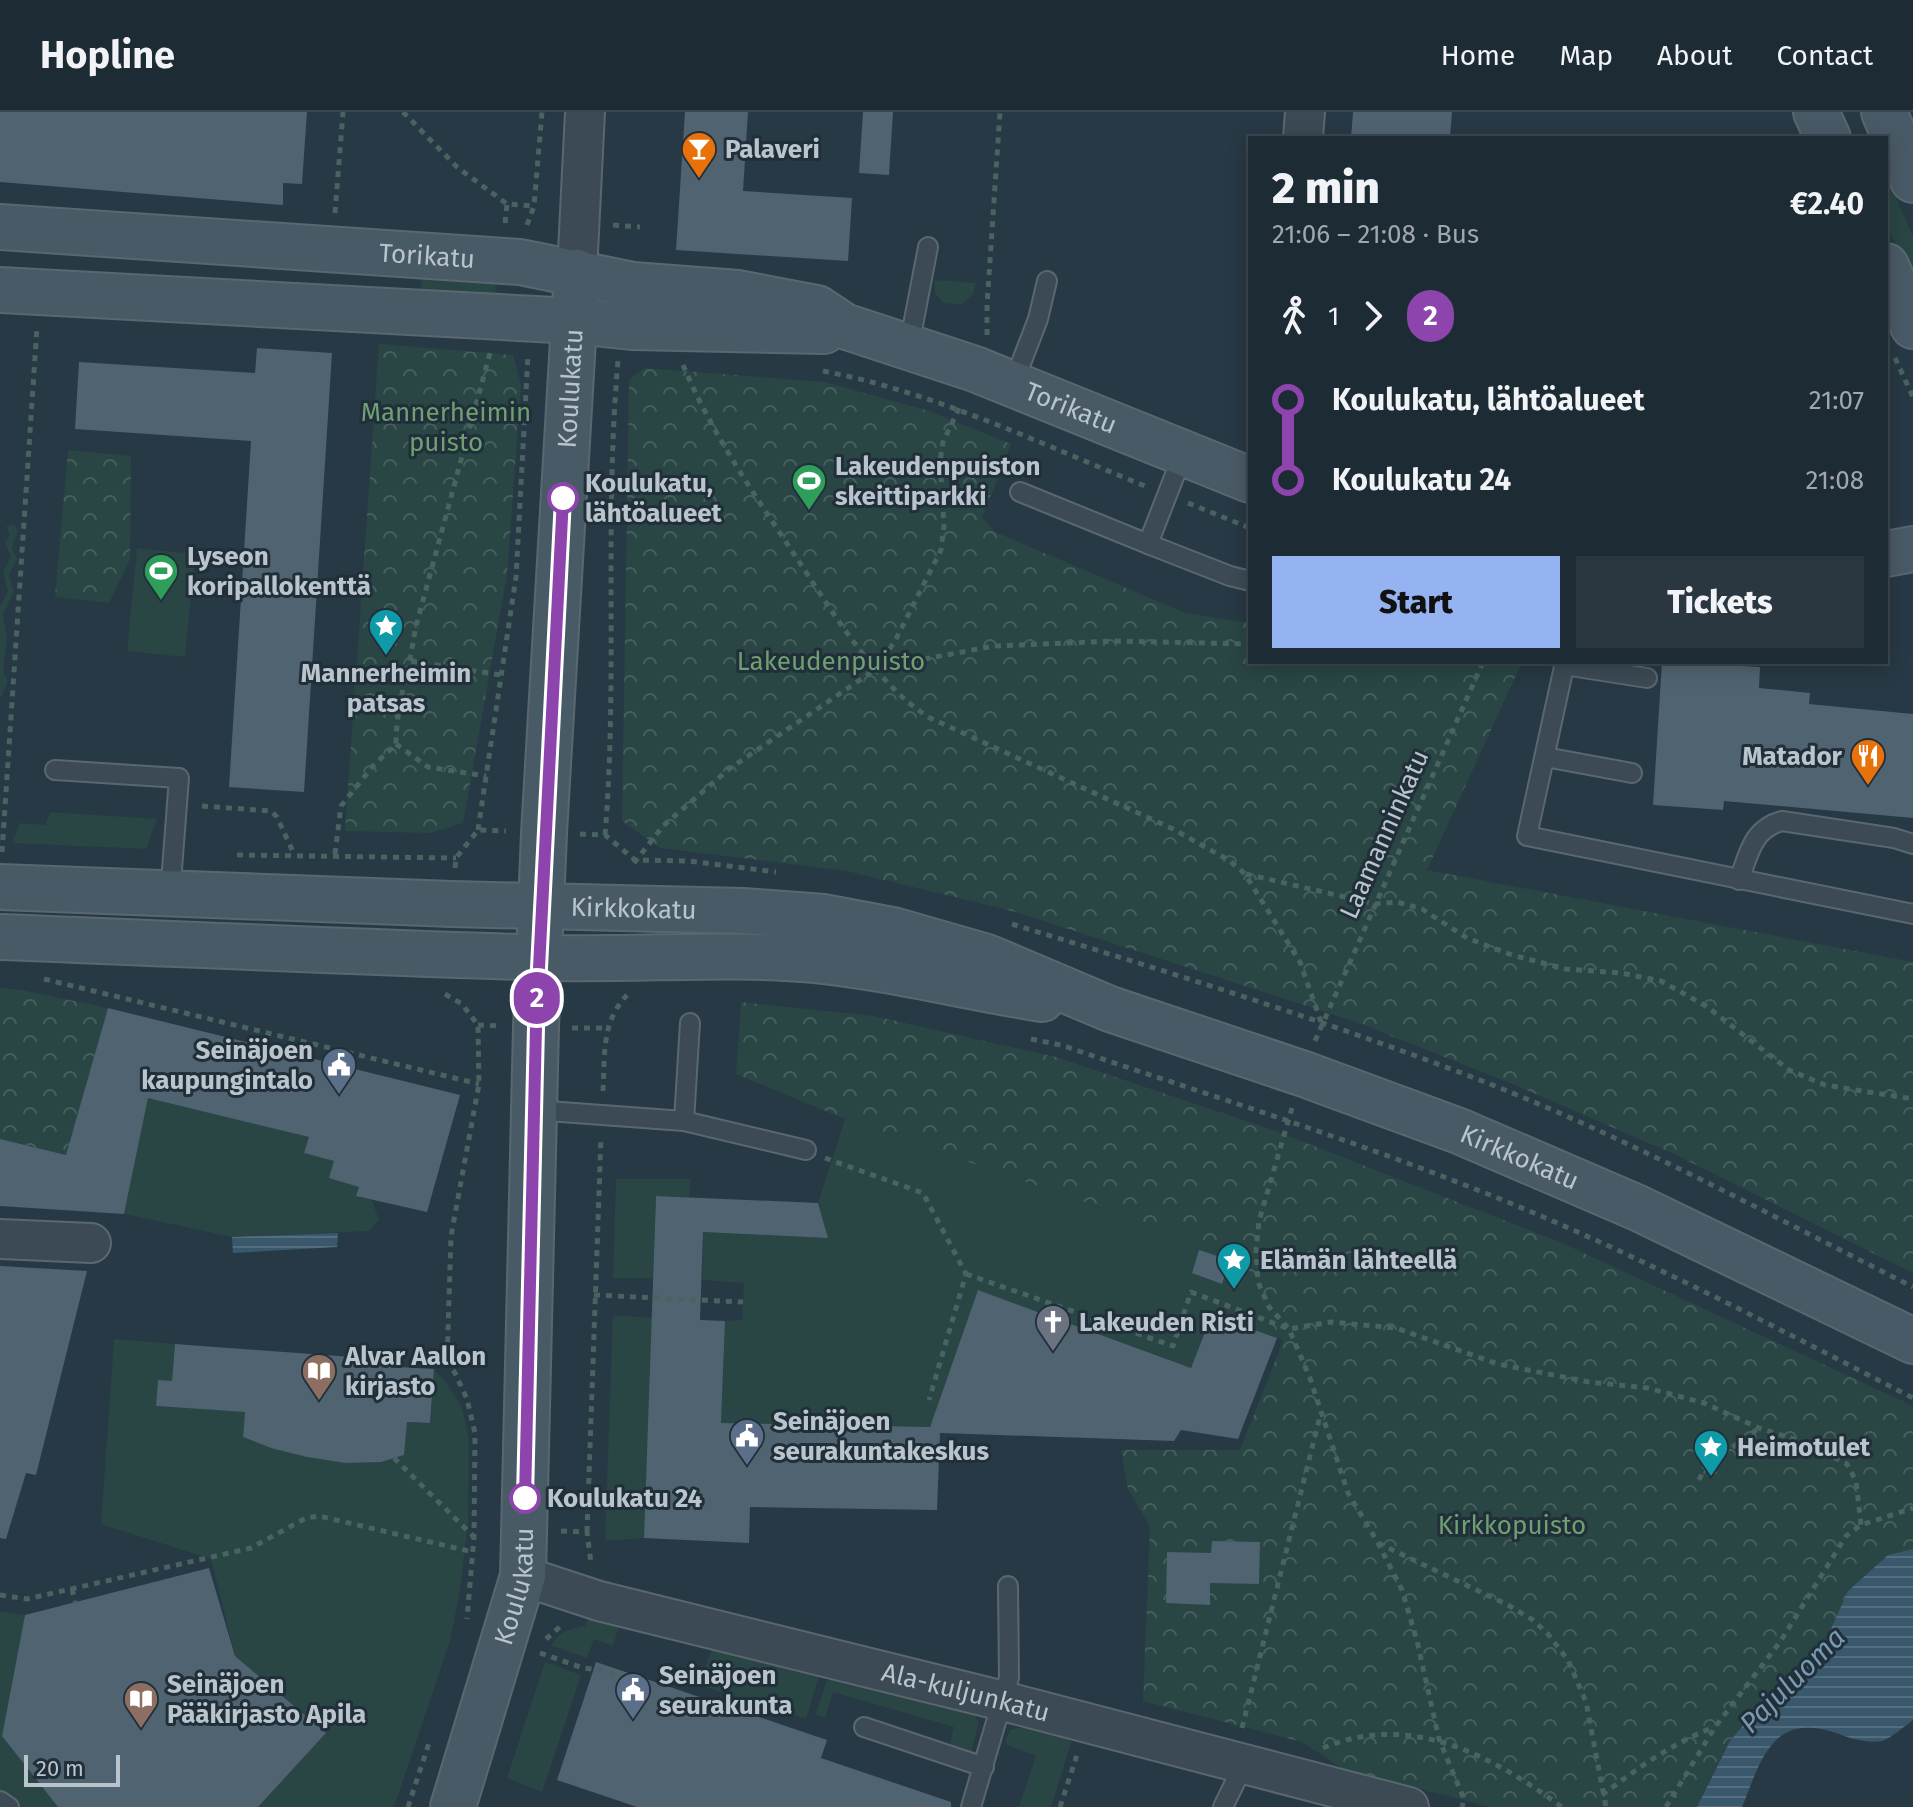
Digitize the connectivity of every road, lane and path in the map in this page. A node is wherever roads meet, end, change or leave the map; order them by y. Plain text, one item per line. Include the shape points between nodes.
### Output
1 (343, 112) edge
2 (403, 112) edge
3 (542, 112) edge
4 (585, 112) edge
5 (1000, 112) edge
6 (1305, 112) edge
7 (1816, 112) edge
8 (1884, 112) edge
9 (1303, 136) edge
10 (1827, 136) edge
11 (1913, 180) edge
12 (507, 204) junction
13 (534, 206) junction
14 (506, 217) dead end
15 (334, 222) dead end
16 (0, 227) edge
17 (523, 230) dead end
18 (928, 247) dead end
19 (577, 272) junction
20 (1888, 275) edge
21 (1047, 281) dead end
22 (0, 290) edge
23 (58, 293) junction
24 (574, 321) junction
25 (844, 326) junction
26 (1902, 338) edge
27 (987, 340) dead end
28 (909, 346) junction
29 (491, 347) dead end
30 (515, 348) dead end
31 (629, 352) dead end
32 (679, 356) dead end
33 (814, 369) dead end
34 (1013, 384) junction
35 (1913, 397) edge
36 (958, 411) junction
37 (1183, 454) junction
38 (1248, 479) edge
39 (1020, 492) dead end
40 (1167, 495) junction
41 (1248, 527) edge
42 (1148, 544) junction
43 (1913, 549) edge
44 (1888, 554) edge
45 (1248, 580) edge
46 (1248, 644) edge
47 (411, 661) junction
48 (1482, 664) edge
49 (1565, 664) edge
50 (876, 669) junction
51 (501, 675) junction
52 (1647, 678) dead end
53 (396, 744) junction
54 (1545, 757) junction
55 (55, 770) dead end
56 (1632, 773) dead end
57 (486, 776) junction
58 (177, 805) junction
59 (478, 830) dead end
60 (605, 835) dead end
61 (1913, 844) edge
62 (294, 854) dead end
63 (335, 854) dead end
64 (456, 858) dead end
65 (1, 870) edge
66 (1245, 874) junction
67 (1739, 880) junction
68 (170, 895) junction
69 (452, 904) junction
70 (1375, 904) junction
71 (541, 906) junction
72 (630, 908) junction
73 (1913, 914) edge
74 (0, 937) edge
75 (448, 955) junction
76 (539, 957) junction
77 (30, 977) dead end
78 (632, 982) junction
79 (1110, 1009) junction
80 (690, 1023) dead end
81 (1322, 1023) junction
82 (1018, 1036) dead end
83 (479, 1084) junction
84 (1913, 1099) edge
85 (534, 1110) junction
86 (601, 1116) junction
87 (684, 1121) junction
88 (1288, 1121) junction
89 (806, 1150) joint
90 (0, 1239) edge
91 (91, 1243) dead end
92 (966, 1274) junction
93 (1913, 1287) edge
94 (594, 1295) junction
95 (743, 1302) dead end
96 (1289, 1329) junction
97 (1913, 1341) edge
98 (1913, 1398) edge
99 (929, 1400) dead end
100 (1322, 1411) junction
101 (1759, 1428) junction
102 (394, 1458) dead end
103 (1699, 1480) dead end
104 (1913, 1508) edge
105 (1861, 1525) junction
106 (587, 1532) dead end
107 (474, 1537) junction
108 (1378, 1543) junction
109 (473, 1552) junction
110 (523, 1576) junction
111 (586, 1579) junction
112 (1008, 1586) dead end
113 (72, 1589) junction
114 (0, 1595) edge
115 (75, 1602) dead end
116 (466, 1628) dead end
117 (540, 1653) junction
118 (534, 1665) dead end
119 (625, 1678) dead end
120 (1003, 1701) junction
121 (1086, 1722) junction
122 (864, 1727) dead end
123 (1715, 1727) junction
124 (433, 1732) dead end
125 (1242, 1749) junction
126 (984, 1767) junction
127 (1602, 1795) junction
128 (0, 1801) edge
129 (1388, 1804) edge
130 (9, 1807) edge
131 (408, 1807) edge
132 (453, 1807) edge
133 (971, 1807) edge
134 (1060, 1807) edge
135 (1223, 1807) edge
136 (1462, 1807) edge
137 (1606, 1807) edge
138 (1666, 1807) edge

1 - 15 path
2 - 12 path via 457,167
3 - 13 path
4 - 19 street, Koulukatu
5 - 27 path
6 - 9 street
7 - 10 street
8 - 11 street
12 - 13 path
12 - 14 path
13 - 17 path
16 - 19 street, Torikatu via 520,262
18 - 28 lane
19 - 24 street, Koulukatu
19 - 25 street, Torikatu via 633,285 738,293 817,308
20 - 26 street
21 - 34 lane
22 - 23 street, Torikatu
23 - 24 street, Torikatu
23 - 65 path via 56,314 38,319
24 - 25 street, Torikatu via 818,333
24 - 71 street, Koulukatu
25 - 28 street, Torikatu
26 - 35 path
28 - 34 street, Torikatu
29 - 47 path
30 - 51 path via 529,355 516,577
31 - 60 path via 618,362
32 - 50 path via 696,397 753,492
33 - 36 path
34 - 37 street, Torikatu
36 - 40 path
36 - 50 path via 940,461 941,550
37 - 38 street, Torikatu
37 - 40 lane
39 - 42 lane
40 - 41 path
40 - 42 lane
42 - 45 lane
43 - 44 street
46 - 50 path via 1114,641 994,646
47 - 51 path
47 - 53 path via 396,717
48 - 70 path, Laamanninkatu
49 - 52 lane
49 - 54 lane
50 - 66 path via 930,718 1173,829
50 - 72 path via 739,762 663,826 631,869
51 - 57 path
53 - 57 path via 428,767
53 - 63 path via 341,806
54 - 56 lane
54 - 67 lane via 1527,836
55 - 58 lane via 179,778
57 - 59 path
58 - 62 path via 271,811
58 - 68 lane
61 - 67 lane via 1782,821 1767,825 1753,841
64 - 69 path
65 - 68 street, Kirkkokatu
66 - 70 path
66 - 81 path via 1300,962
67 - 73 lane
68 - 69 street, Kirkkokatu
69 - 71 street, Kirkkokatu
70 - 81 path, Laamanninkatu
70 - 84 path via 1397,902 1422,909 1467,938 1512,955 1566,969 1661,981 1706,1006 1789,1070 1825,1085
71 - 72 street, Kirkkokatu
71 - 76 street, Koulukatu
72 - 79 street, Kirkkokatu via 824,917 893,930 987,957
74 - 75 street, Kirkkokatu
75 - 76 street, Kirkkokatu
75 - 83 path via 445,994 462,1004 478,1025
76 - 78 street, Kirkkokatu
76 - 85 street, Koulukatu
77 - 83 path
78 - 79 street, Kirkkokatu via 725,956 816,961
78 - 86 path via 607,1028
79 - 97 street, Kirkkokatu via 1459,1131 1638,1208
80 - 87 lane
81 - 93 path via 1506,1091 1669,1163
82 - 88 path via 1061,1045
83 - 107 path via 451,1236 447,1362 467,1399 475,1433
85 - 86 lane
85 - 110 street, Koulukatu
86 - 87 lane
86 - 94 path
87 - 89 lane
88 - 96 path via 1256,1249 1258,1282 1269,1307
88 - 98 path via 1475,1189 1687,1281
89 - 92 path via 923,1193
90 - 91 street
92 - 96 path via 1173,1346 1191,1292
92 - 99 path
94 - 95 path
94 - 106 path
96 - 100 path
96 - 101 path via 1331,1322 1396,1328 1527,1371 1675,1393
100 - 108 path via 1348,1493
100 - 125 path
101 - 103 path via 1705,1467
101 - 105 path via 1847,1464 1856,1481
102 - 107 path
104 - 105 path
105 - 123 path via 1846,1536 1767,1661
107 - 109 path
108 - 127 path via 1508,1605 1548,1634 1568,1660 1586,1702
108 - 136 path via 1402,1590 1439,1739 1464,1799
109 - 113 path via 319,1516 251,1548
109 - 116 path
110 - 111 street, Ala-kuljunkatu
110 - 132 street, Koulukatu
111 - 117 path via 573,1621 547,1635
111 - 120 street, Ala-kuljunkatu
112 - 120 lane via 1009,1678
113 - 114 path via 27,1599
113 - 115 path
117 - 118 path
117 - 119 path
120 - 121 street, Ala-kuljunkatu
120 - 126 lane
121 - 125 street, Ala-kuljunkatu
121 - 134 path
122 - 126 lane
123 - 127 path via 1657,1754
123 - 138 path
124 - 131 path
125 - 129 street, Ala-kuljunkatu
125 - 135 lane
126 - 133 lane
127 - 137 path
128 - 130 lane

